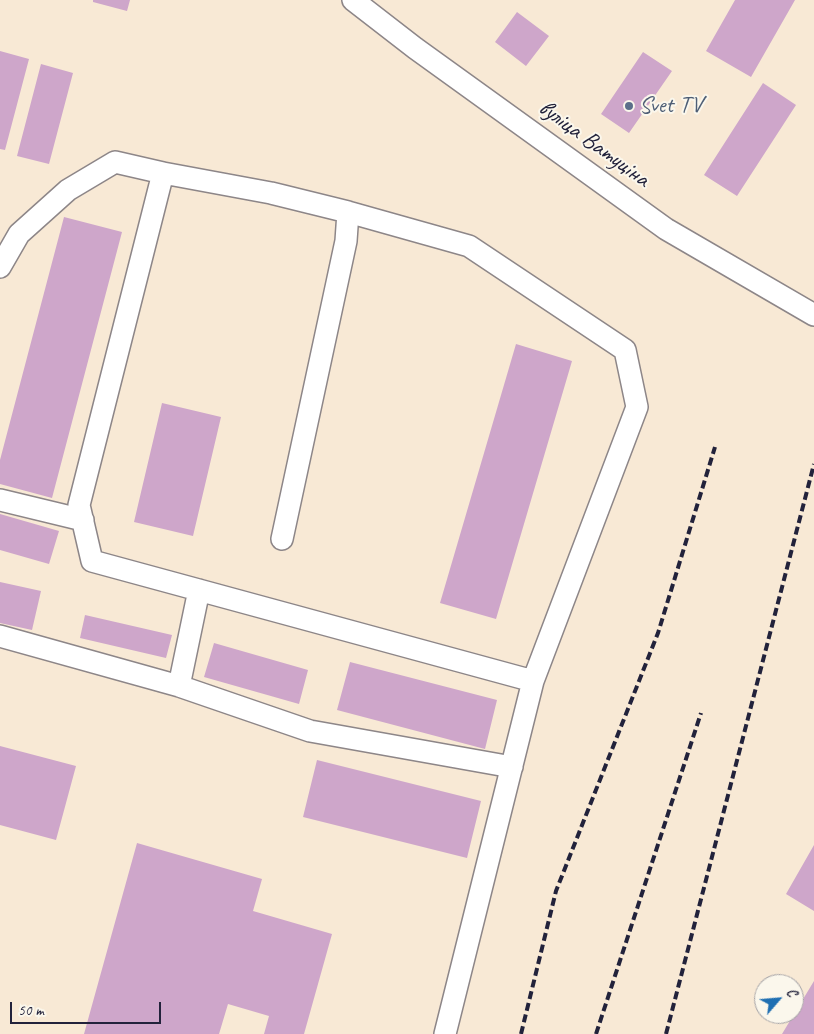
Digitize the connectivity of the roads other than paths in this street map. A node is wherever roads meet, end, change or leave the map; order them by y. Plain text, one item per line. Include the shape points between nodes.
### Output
1 (353, 0) edge
2 (163, 173) junction
3 (348, 212) junction
4 (0, 267) edge
5 (814, 316) edge
6 (0, 500) edge
7 (83, 520) junction
8 (282, 539) dead end
9 (198, 590) junction
10 (0, 636) edge
11 (532, 681) junction
12 (179, 686) junction
13 (512, 767) junction
14 (445, 1034) edge

1 - 5 street, вуліца Ватуціна via 666,229
2 - 3 street via 271,193
2 - 4 street via 114,162 68,190 19,234
2 - 7 street via 80,505
3 - 8 street via 346,241
3 - 11 street via 469,246 625,350 637,407
6 - 7 street
7 - 9 street via 92,561
9 - 11 street
9 - 12 street
10 - 12 street
11 - 13 street
12 - 13 street via 310,731
13 - 14 street

